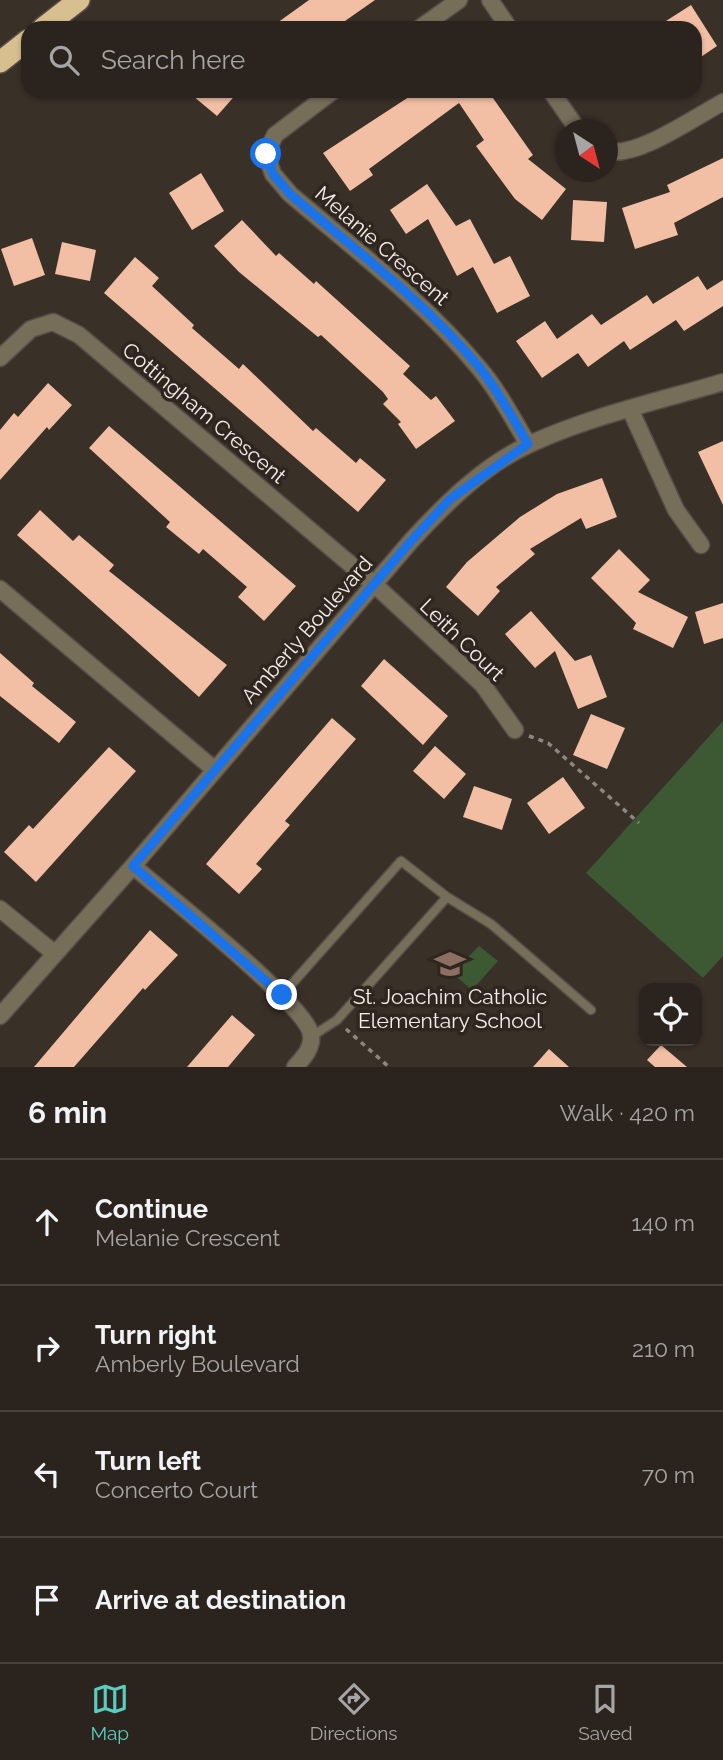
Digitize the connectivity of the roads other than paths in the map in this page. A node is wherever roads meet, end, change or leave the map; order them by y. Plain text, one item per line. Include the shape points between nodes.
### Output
1 (79, 0) edge
2 (459, 0) edge
3 (490, 0) edge
4 (52, 21) edge
5 (430, 21) edge
6 (504, 21) edge
7 (21, 46) edge
8 (0, 62) edge
9 (324, 98) edge
10 (556, 98) edge
11 (723, 102) edge
12 (570, 119) edge
13 (618, 153) edge
14 (0, 358) edge
15 (723, 382) edge
16 (631, 409) junction
17 (528, 444) junction
18 (701, 545) dead end
19 (375, 585) junction
20 (0, 589) edge
21 (515, 730) road end
22 (215, 770) junction
23 (133, 866) junction
24 (447, 897) junction
25 (0, 909) edge
26 (54, 953) junction
27 (282, 995) junction
28 (591, 1010) dead end
29 (0, 1016) edge
30 (312, 1036) junction
31 (295, 1067) edge

1 - 4 highway
2 - 5 street
3 - 6 street
7 - 8 highway
9 - 17 street, Melanie Crescent via 275,135 266,154 273,174 458,343 482,370
10 - 12 street
11 - 13 street via 639,147
14 - 19 street, Cottingham Crescent via 31,329 53,322 79,335
15 - 16 street, Amberly Boulevard
16 - 17 street, Amberly Boulevard
16 - 18 street via 676,510
17 - 19 street, Amberly Boulevard via 450,499
19 - 21 street, Leith Court via 482,685
19 - 22 street, Amberly Boulevard
20 - 22 street
22 - 23 street, Amberly Boulevard
23 - 26 street, Amberly Boulevard
23 - 27 street
24 - 27 lane via 401,862
24 - 28 lane via 491,924
24 - 30 lane via 337,1020
25 - 26 street
26 - 29 street, Amberly Boulevard
27 - 30 street via 307,1021
30 - 31 street via 308,1053

